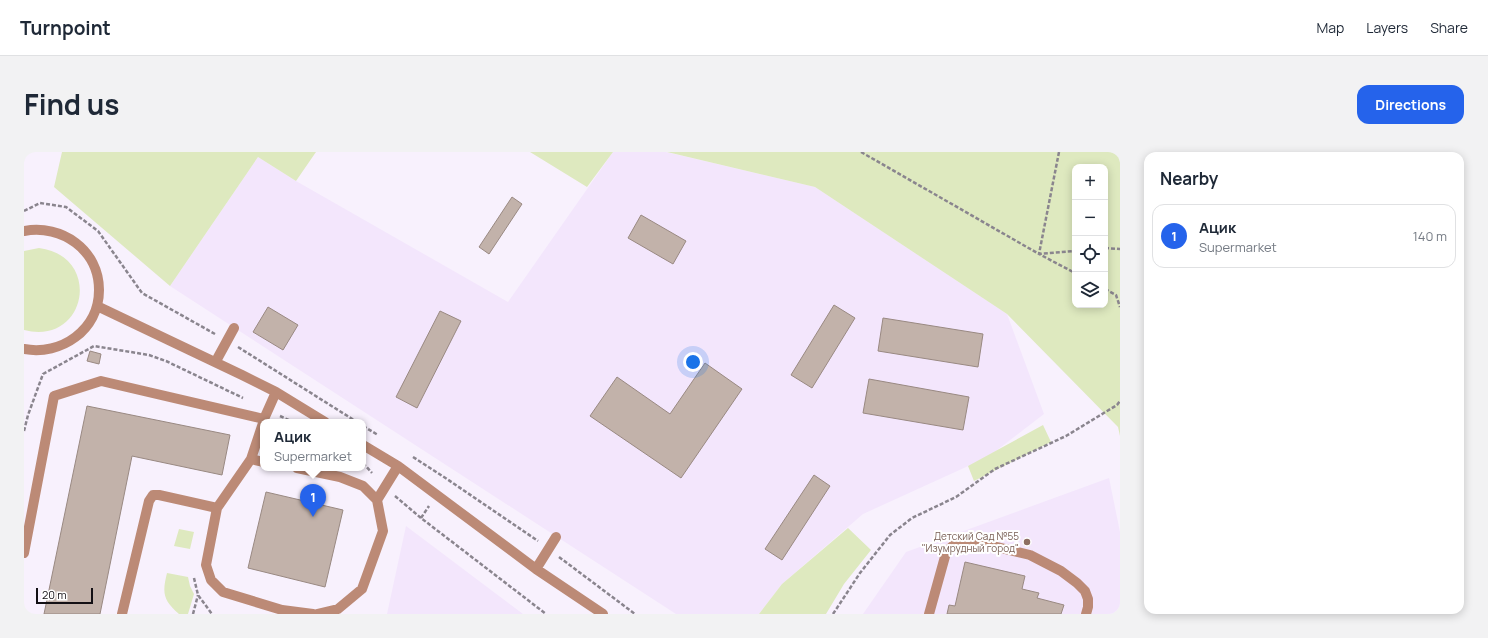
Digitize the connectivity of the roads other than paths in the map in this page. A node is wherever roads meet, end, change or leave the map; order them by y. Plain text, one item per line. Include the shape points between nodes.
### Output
1 (24, 231) edge
2 (96, 306) junction
3 (234, 328) dead end
4 (24, 349) edge
5 (216, 361) junction
6 (276, 392) junction
7 (265, 419) edge
8 (321, 419) edge
9 (260, 420) edge
10 (260, 433) edge
11 (366, 447) edge
12 (251, 459) junction
13 (260, 461) edge
14 (398, 466) junction
15 (311, 471) edge
16 (377, 500) junction
17 (217, 508) junction
18 (556, 537) dead end
19 (24, 553) edge
20 (536, 569) junction
21 (122, 614) edge
22 (313, 614) edge
23 (317, 614) edge
24 (603, 614) edge
25 (929, 614) edge
26 (1086, 614) edge

1 - 2 street via 51,230 80,246 90,259 96,274 99,290
2 - 4 street via 88,325 74,339 55,348 35,351
2 - 5 street
3 - 5 street
5 - 6 street
6 - 7 street
6 - 8 street
9 - 19 street via 101,381 54,396
10 - 12 street
11 - 14 street
12 - 13 street
12 - 17 street
14 - 16 street
14 - 20 street
15 - 16 street via 340,477 363,486
16 - 23 street via 383,530 362,589 338,610
17 - 21 street via 152,495
17 - 22 street via 206,565 211,580 223,592 282,610
18 - 20 street
20 - 24 street
25 - 26 street via 946,553 952,546 968,540 1030,555 1061,571 1085,590 1088,599

